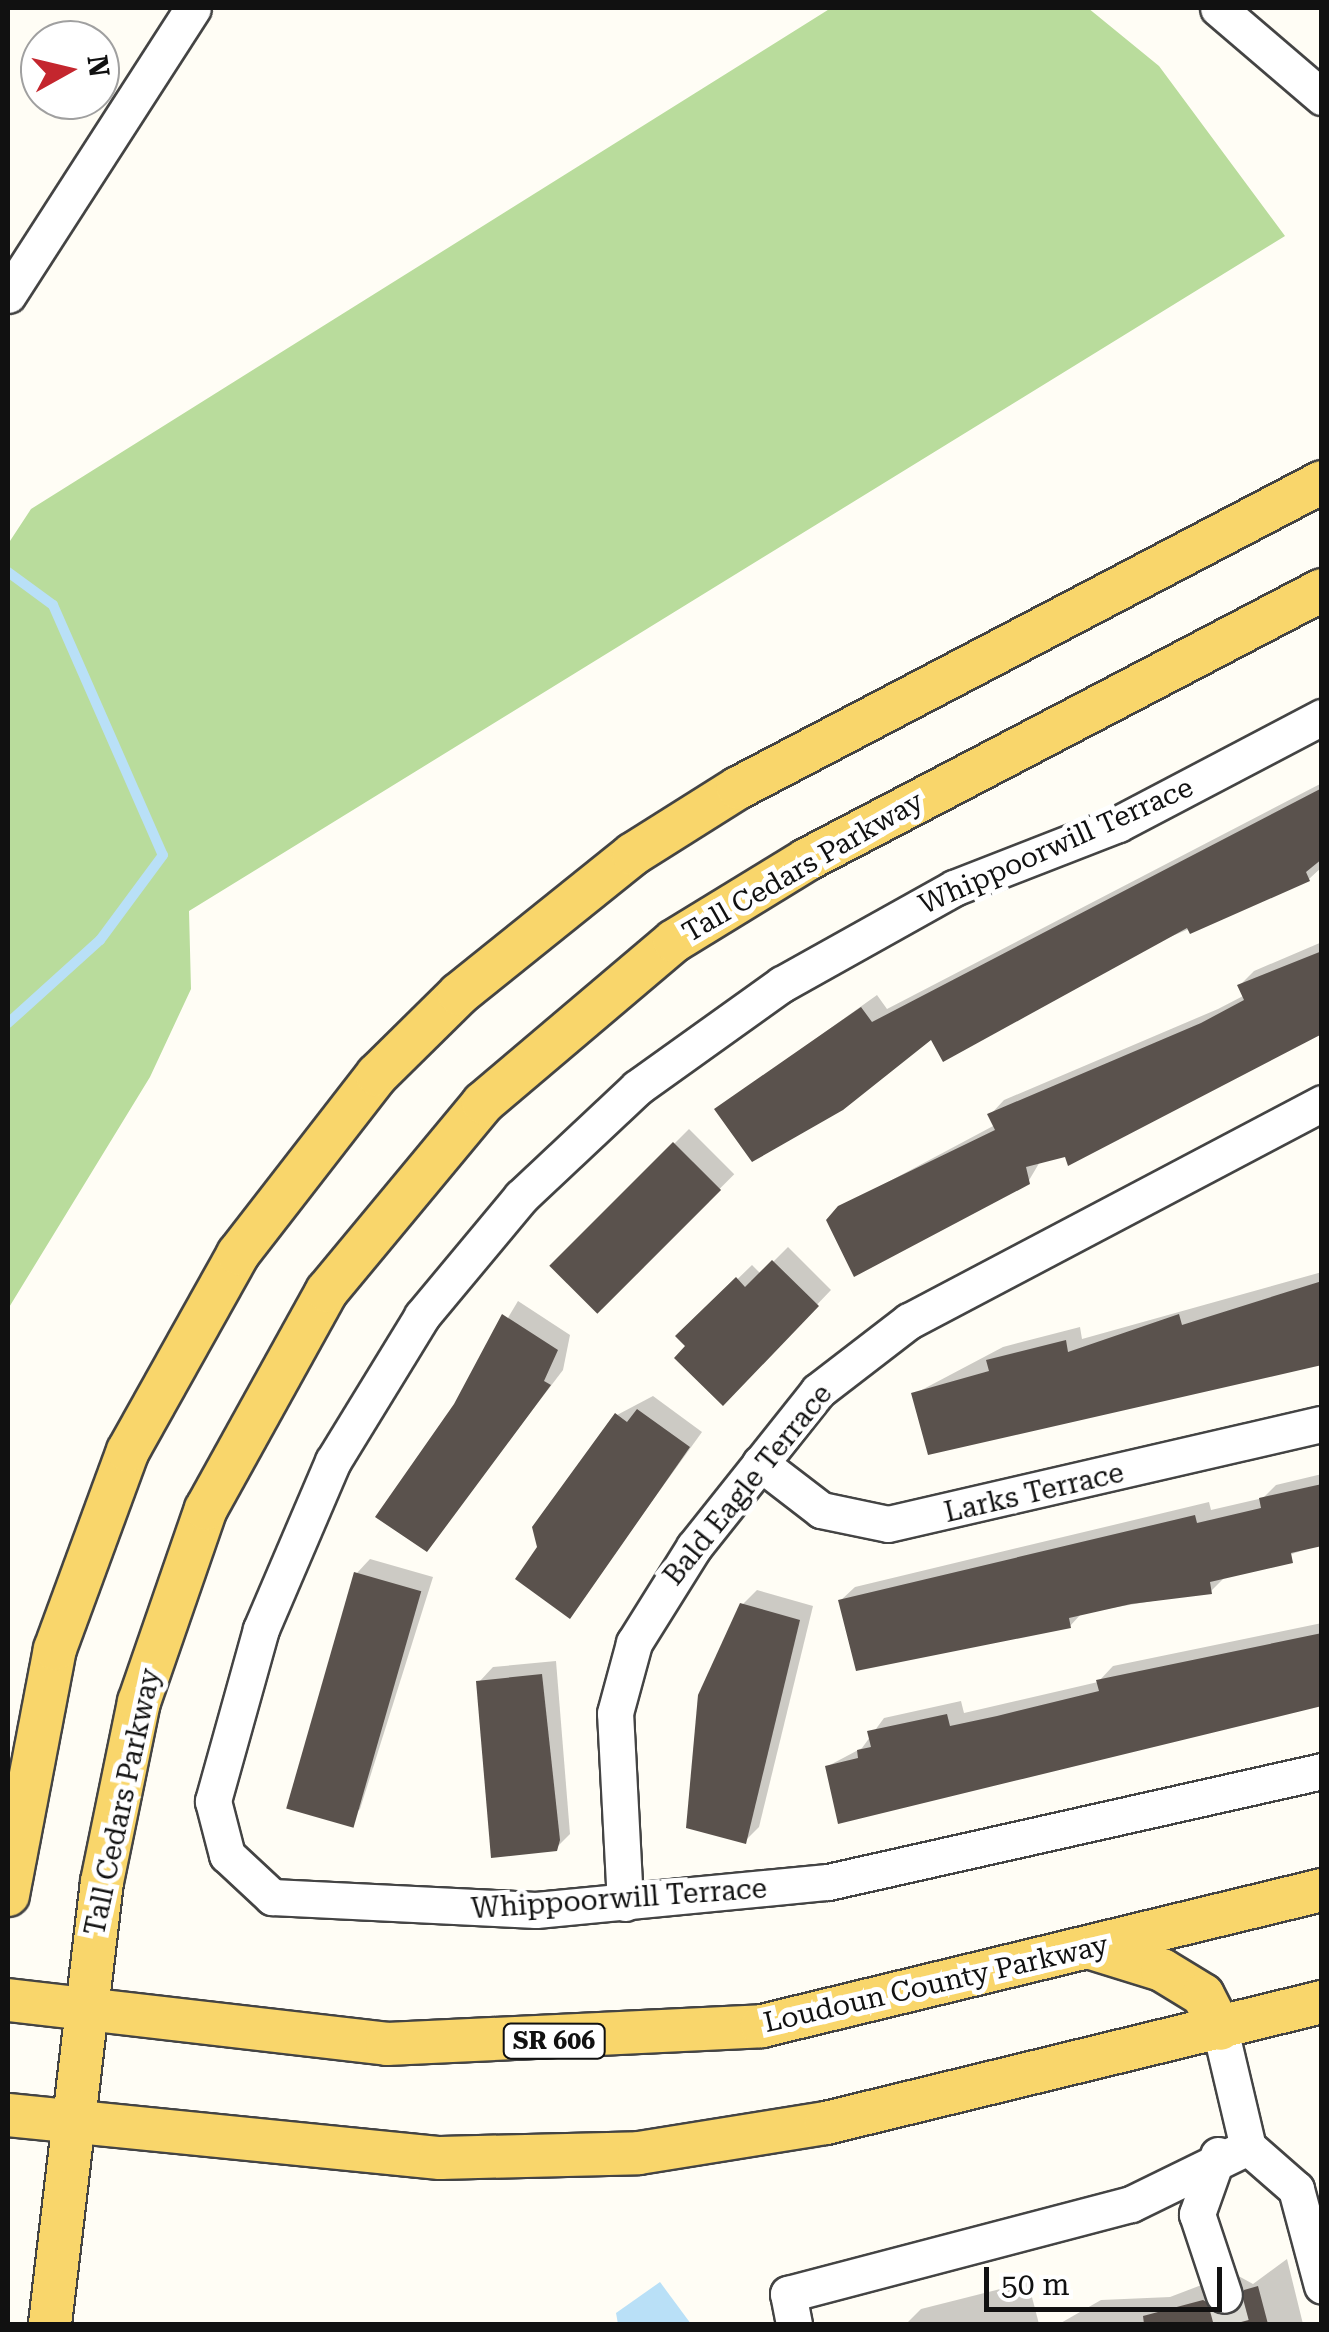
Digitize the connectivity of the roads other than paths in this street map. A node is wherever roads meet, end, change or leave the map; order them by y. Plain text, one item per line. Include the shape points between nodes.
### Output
1 (193, 8) edge
2 (1218, 8) edge
3 (1322, 97) edge
4 (8, 295) edge
5 (1322, 482) edge
6 (1322, 590) edge
7 (1322, 717) edge
8 (1322, 1103) edge
9 (1322, 1424) edge
10 (760, 1463) junction
11 (1322, 1771) edge
12 (1322, 1890) edge
13 (8, 1895) edge
14 (625, 1903) junction
15 (1093, 1948) junction
16 (8, 2000) edge
17 (1322, 2002) edge
18 (87, 2011) junction
19 (1220, 2029) junction
20 (8, 2115) edge
21 (75, 2123) junction
22 (1233, 2151) junction
23 (1322, 2286) edge
24 (1224, 2295) tunnel mouth
25 (50, 2324) edge
26 (794, 2324) edge

1 - 4 street
2 - 3 street
5 - 13 main road via 708,807 546,920 377,1074 238,1254 128,1450 55,1649
6 - 18 main road, Tall Cedars Parkway via 728,904 608,989 431,1158 327,1291 206,1509 138,1702
7 - 14 street, Whippoorwill Terrace via 1118,824 954,888 782,984 637,1088 521,1196 422,1316 333,1460 233,1716 213,1802 227,1855 258,1890 296,1902 443,1911
8 - 10 street, Bald Eagle Terrace via 909,1321 818,1392
9 - 10 street, Larks Terrace via 888,1524 821,1510
10 - 14 street, Bald Eagle Terrace via 670,1581 621,1681
11 - 14 street, Whippoorwill Terrace via 828,1882
12 - 15 main road, Loudoun County Parkway / SR 606
15 - 18 main road, Loudoun County Parkway / SR 606 via 846,2011 613,2038 387,2044
15 - 19 main road via 1162,1970 1203,1996
16 - 18 main road, Loudoun County Parkway / SR 606
17 - 19 main road
18 - 21 main road, Tall Cedars Parkway
19 - 21 main road via 826,2123 639,2153 440,2158
19 - 22 street
20 - 21 main road
21 - 25 main road, Tall Cedars Parkway
22 - 23 street via 1296,2189
22 - 24 street via 1197,2214
22 - 26 street via 1131,2204 788,2294

